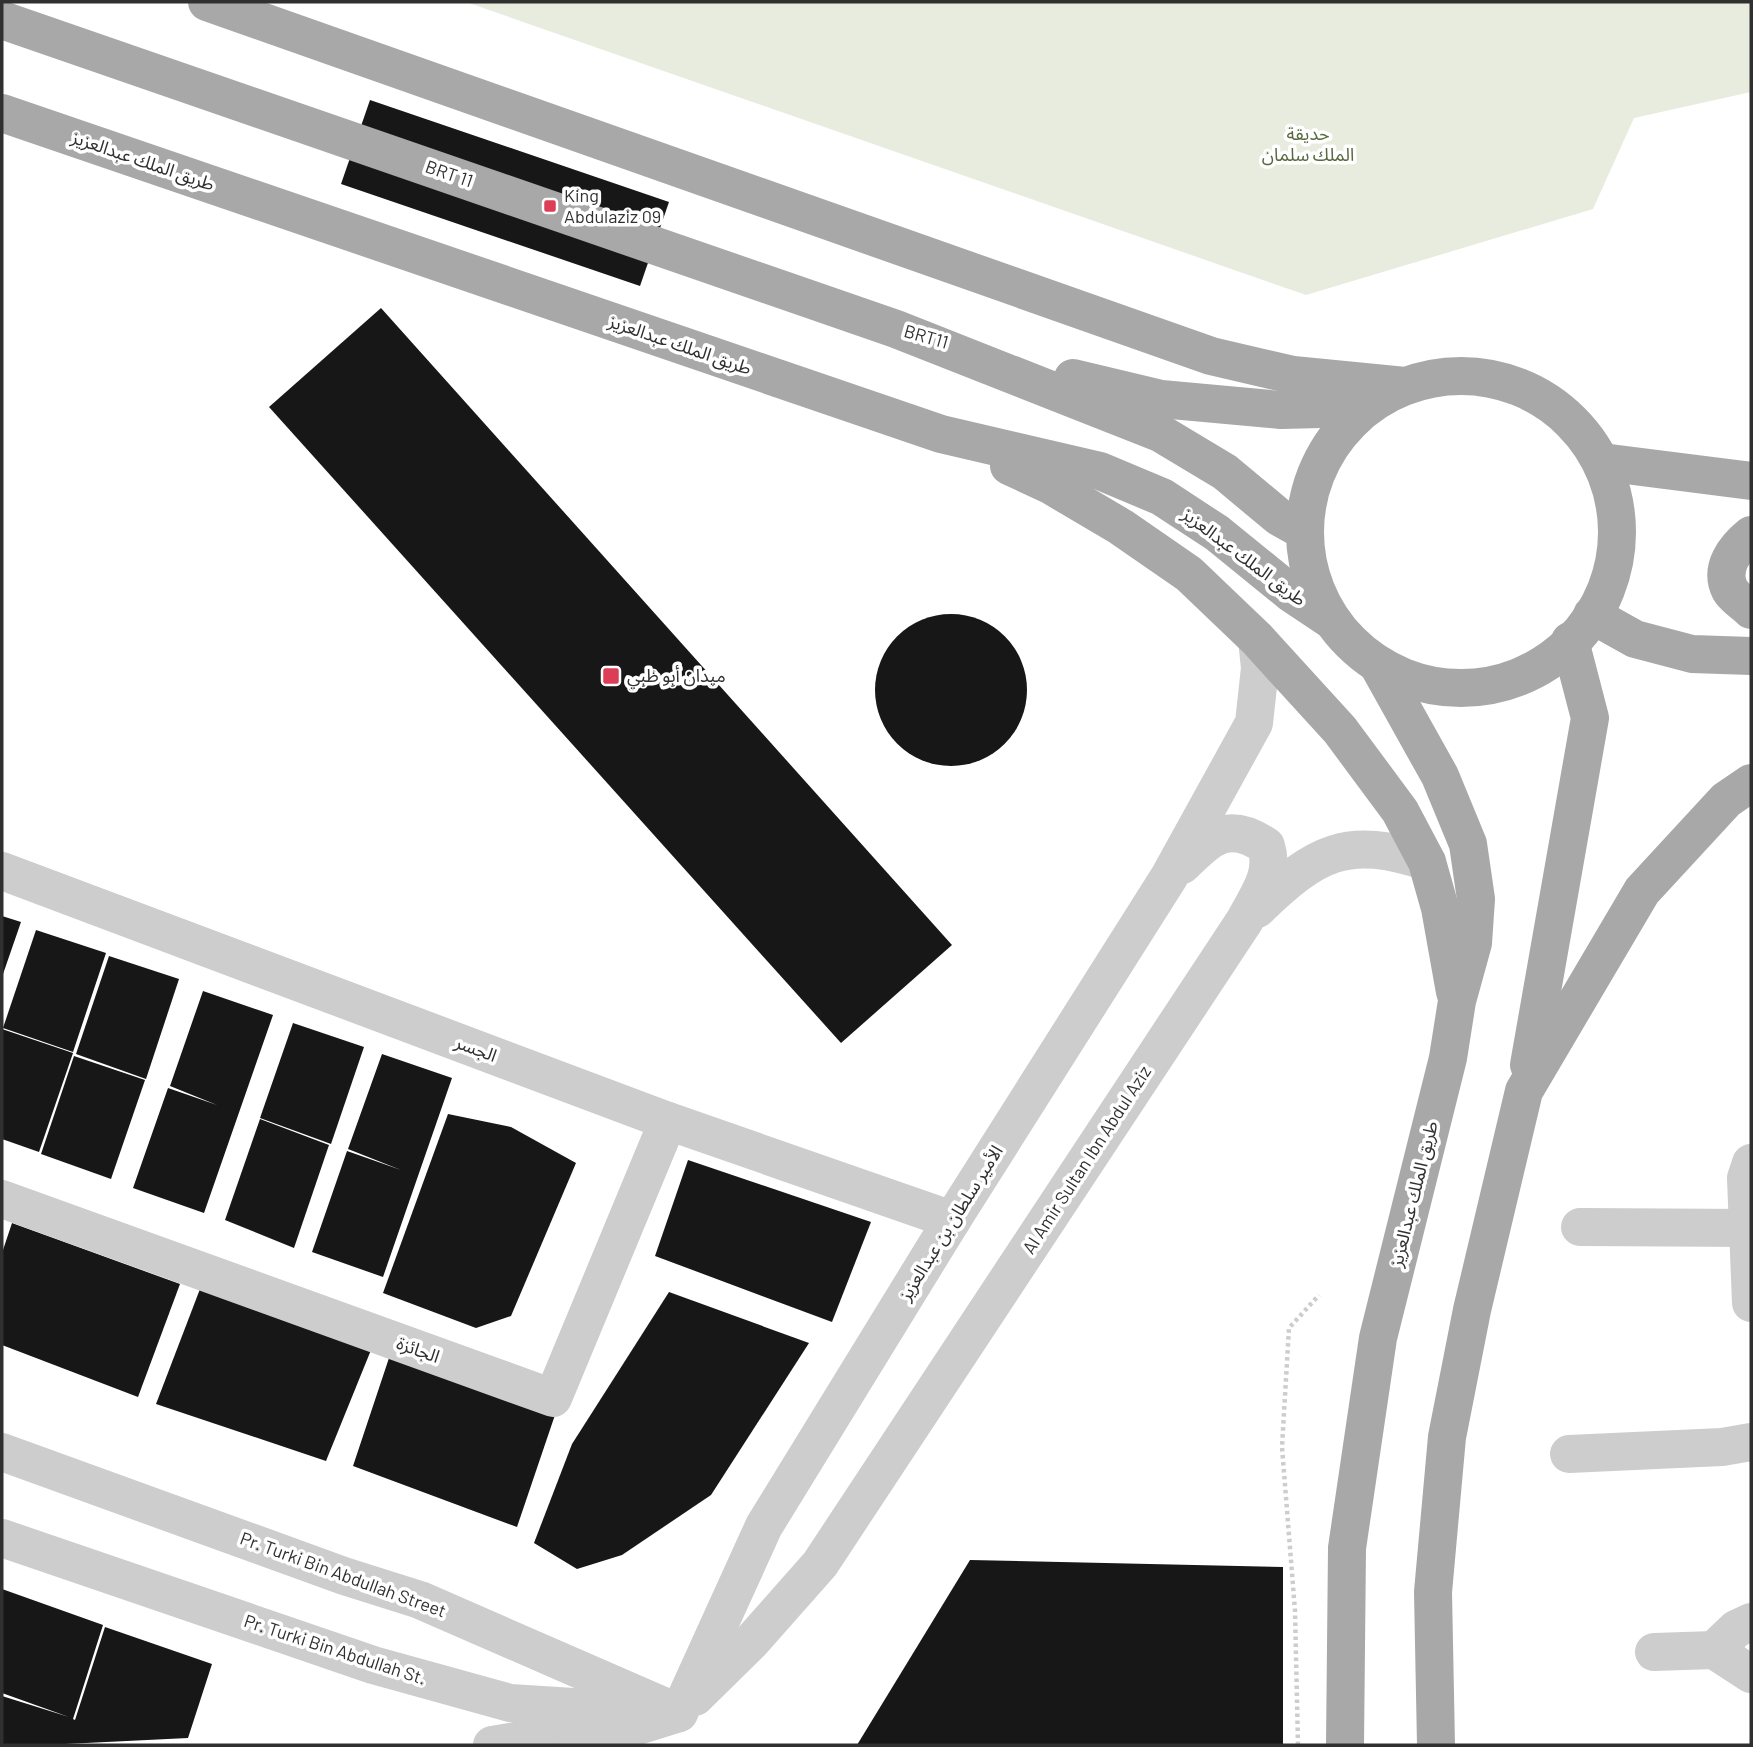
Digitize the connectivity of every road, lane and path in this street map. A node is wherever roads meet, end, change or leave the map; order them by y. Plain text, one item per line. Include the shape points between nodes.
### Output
1 (207, 2) edge
2 (2, 20) edge
3 (2, 113) edge
4 (550, 206) dead end
5 (896, 328) junction
6 (1405, 386) junction
7 (1363, 408) junction
8 (941, 434) junction
9 (1602, 462) junction
10 (1751, 481) edge
11 (1304, 531) junction
12 (1751, 535) edge
13 (1751, 610) edge
14 (1331, 620) junction
15 (1581, 628) junction
16 (1257, 639) junction
17 (1751, 656) edge
18 (1378, 665) junction
19 (1751, 783) edge
20 (1427, 862) junction
21 (2, 871) edge
22 (1169, 877) junction
23 (1245, 920) junction
24 (1457, 1001) junction
25 (1524, 1091) junction
26 (668, 1121) junction
27 (1751, 1163) edge
28 (2, 1199) edge
29 (952, 1220) junction
30 (1580, 1227) dead end
31 (1750, 1227) edge
32 (1319, 1295) dead end
33 (1751, 1303) edge
34 (1751, 1441) edge
35 (2, 1452) edge
36 (1569, 1454) dead end
37 (2, 1538) edge
38 (1751, 1622) edge
39 (1714, 1650) junction
40 (1654, 1652) dead end
41 (1751, 1674) edge
42 (672, 1729) edge
43 (492, 1745) edge
44 (577, 1745) edge
45 (619, 1745) edge
46 (655, 1745) edge
47 (1298, 1745) edge
48 (1345, 1745) edge
49 (1436, 1745) edge

1 - 6 main road via 1211,356 1293,375
2 - 5 main road, BRT 11
3 - 8 main road, طريق الملك عبدالعزيز
4 - 5 street
5 - 7 main road, BRT11 via 1161,399 1281,410
5 - 11 main road, BRT11 via 1160,433 1225,472 1279,517
6 - 7 main road
6 - 9 main road via 1450,376 1496,380 1539,396 1575,425
7 - 11 main road via 1331,443 1310,485
8 - 14 main road, طريق الملك عبدالعزيز via 1100,471 1162,497
8 - 16 main road via 1051,485 1121,527 1189,574
9 - 10 main road
9 - 15 main road via 1615,505 1616,550 1605,593
11 - 14 main road via 1310,578
12 - 13 main road via 1736,548 1726,572 1730,591
14 - 18 main road
15 - 17 main road via 1692,654
15 - 18 main road via 1546,663 1503,682 1455,688 1409,679
15 - 25 main road via 1591,718
16 - 20 main road via 1339,730 1400,811
16 - 22 street, الأمير سلطان بن عبدالعزيز via 1260,668 1254,723
18 - 24 main road, طريق الملك عبدالعزيز via 1440,776 1468,844 1476,899 1473,943
19 - 25 main road via 1726,800 1642,891
20 - 23 street via 1394,851 1339,851 1284,883
20 - 24 main road
21 - 26 street, الجسر
22 - 23 street, Al Amir Sultan Ibn Abdul Aziz via 1215,836 1236,833 1254,838 1266,846 1270,869
22 - 29 street, الأمير سلطان بن عبدالعزيز
23 - 42 street, Al Amir Sultan Ibn Abdul Aziz via 820,1564
24 - 48 main road, طريق الملك عبدالعزيز via 1448,1058 1378,1338 1348,1548
25 - 49 main road via 1447,1437 1433,1592
26 - 28 street, الجائزة via 553,1398
26 - 29 street, الجسر
27 - 31 street via 1746,1178
29 - 42 street, الأمير سلطان بن عبدالعزيز via 764,1526
30 - 31 street
31 - 33 street
32 - 47 path via 1289,1328 1282,1447 1295,1611
34 - 36 street via 1722,1447
35 - 42 street, Pr. Turki Bin Abdullah Street via 420,1600
37 - 42 street, Pr. Turki Bin Abdullah St. via 373,1665 510,1703
38 - 39 street
39 - 40 street
39 - 41 street
42 - 43 street
42 - 44 street
42 - 45 street
42 - 46 street

